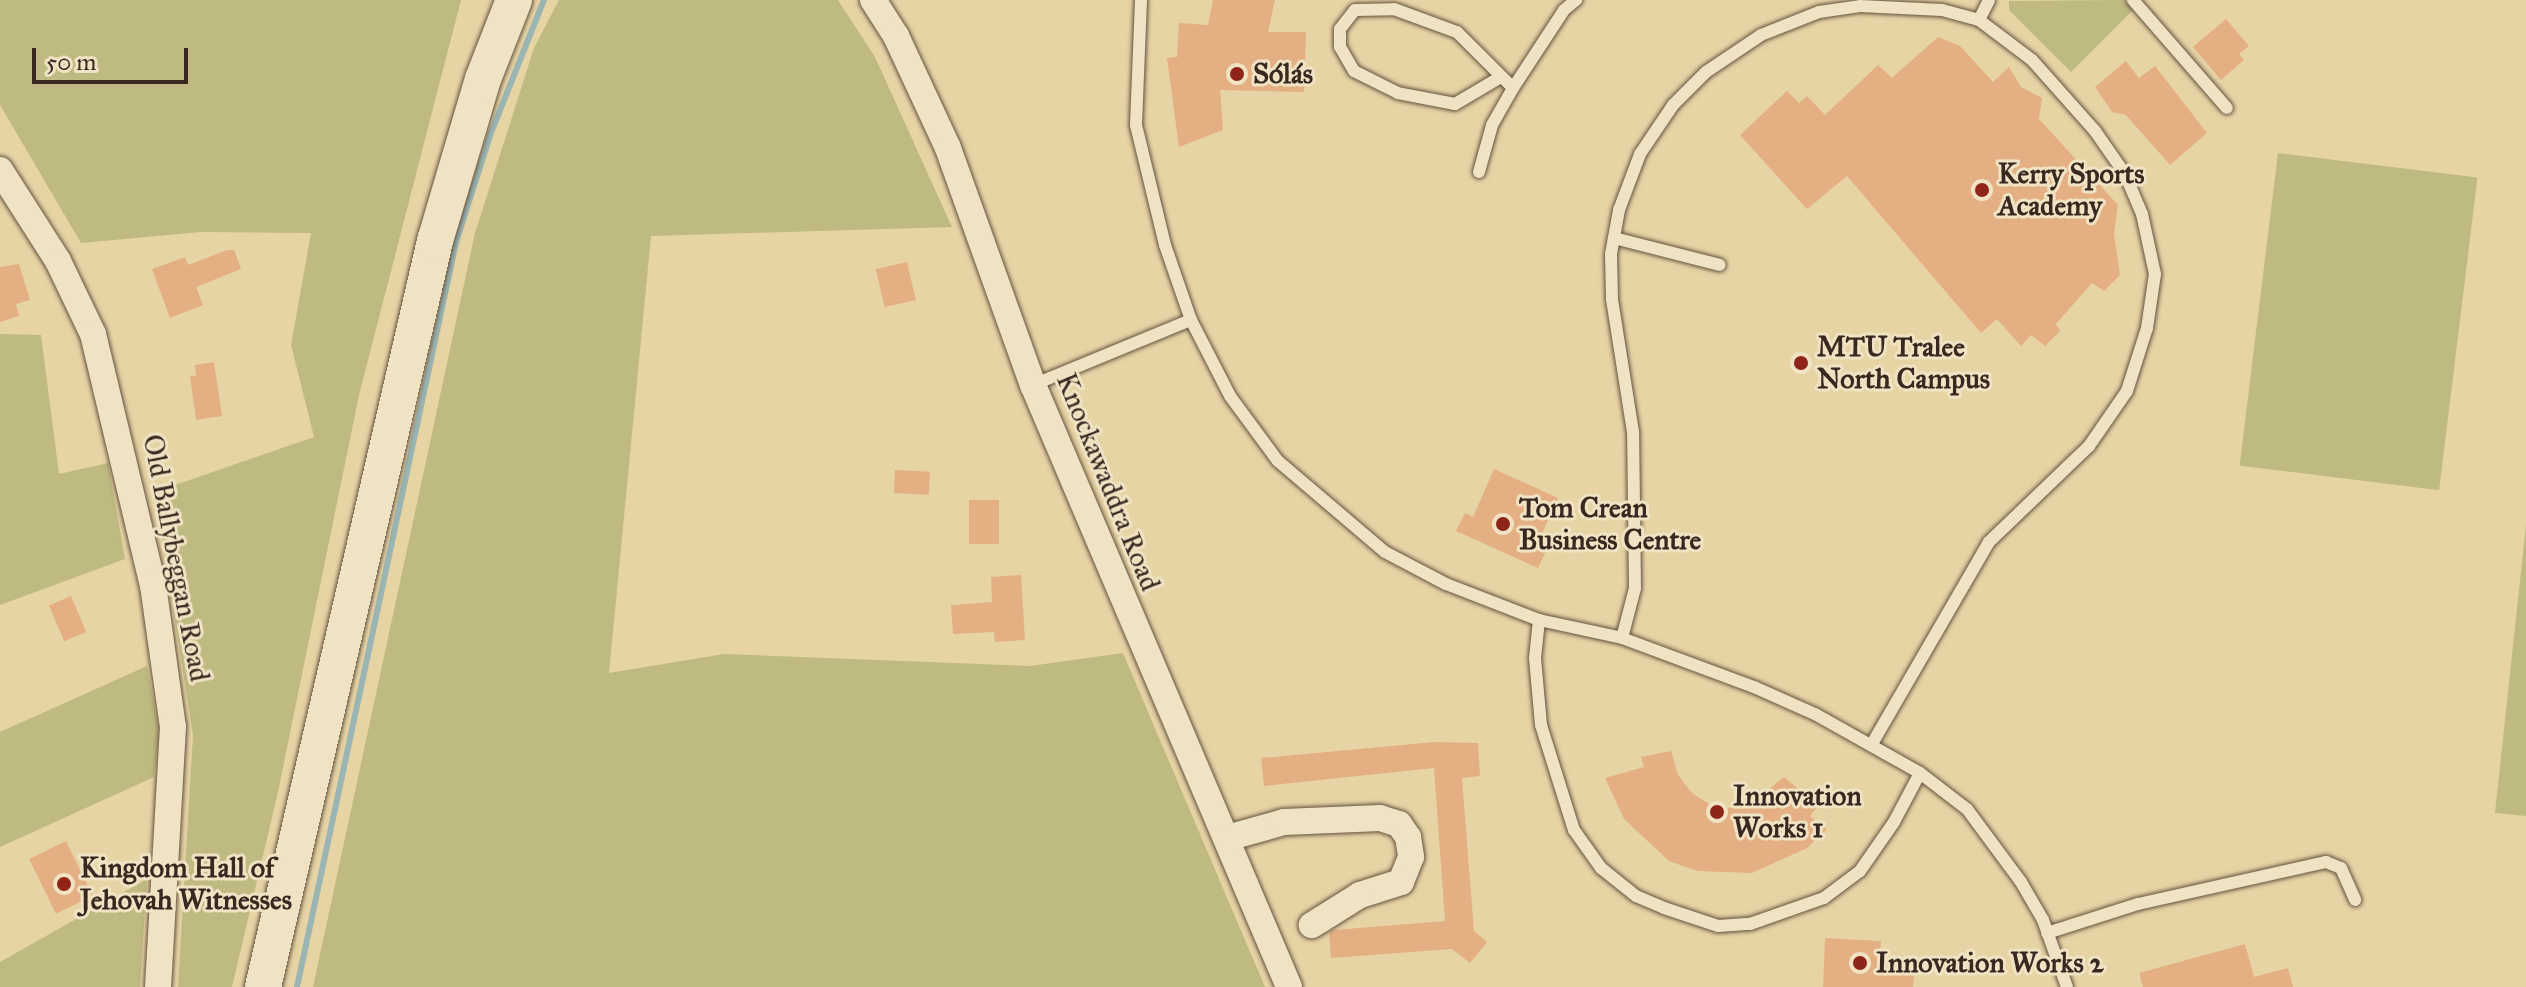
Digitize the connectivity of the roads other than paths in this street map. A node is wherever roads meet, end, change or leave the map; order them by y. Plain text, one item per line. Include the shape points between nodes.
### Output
1 (514, 0) edge
2 (873, 0) edge
3 (1141, 0) edge
4 (1989, 0) edge
5 (2133, 0) edge
6 (1567, 3) edge
7 (1979, 20) junction
8 (1499, 78) junction
9 (1513, 88) junction
10 (2227, 108) dead end
11 (0, 170) edge
12 (1479, 172) dead end
13 (1614, 238) junction
14 (1720, 265) dead end
15 (1191, 320) junction
16 (1033, 385) junction
17 (1539, 620) junction
18 (1622, 638) junction
19 (1872, 744) junction
20 (1920, 773) junction
21 (1227, 838) junction
22 (2355, 900) dead end
23 (1312, 925) dead end
24 (2047, 933) junction
25 (158, 987) edge
26 (263, 987) edge
27 (1289, 987) edge
28 (2067, 987) edge

1 - 26 street via 449,184
2 - 16 street, Knockawaddra Road via 896,36 948,148
3 - 15 lane via 1136,125 1165,245
4 - 7 lane
5 - 10 lane
6 - 9 lane
7 - 13 lane via 1942,10 1860,6 1819,12 1737,49 1706,72 1656,127 1635,168
7 - 19 lane via 2032,60 2102,141 2142,214 2155,274 2147,328 2127,391 2089,446 1989,542
8 - 8 lane via 1455,104 1398,93 1354,71 1340,47 1340,29 1355,10 1394,9 1474,43
8 - 9 lane
9 - 12 lane via 1492,125
11 - 25 street, Old Ballybeggan Road via 58,261 93,334 153,585 173,727
13 - 14 lane
13 - 18 lane via 1612,299 1633,432 1635,588
15 - 16 lane
15 - 17 lane via 1230,396 1278,461 1330,510 1385,552 1446,584
16 - 21 street, Knockawaddra Road via 1165,704
17 - 18 lane
17 - 20 lane via 1535,658 1541,725 1574,830 1601,868 1636,896 1664,908 1718,926 1750,924 1824,898 1860,871
18 - 19 lane via 1754,687
19 - 20 lane
20 - 24 lane via 1967,809 2021,882
21 - 23 street via 1284,822 1380,818 1399,824 1408,837 1411,857 1401,882 1360,895
21 - 27 street, Knockawaddra Road
22 - 24 lane via 2341,868 2326,862 2138,904
24 - 28 lane

